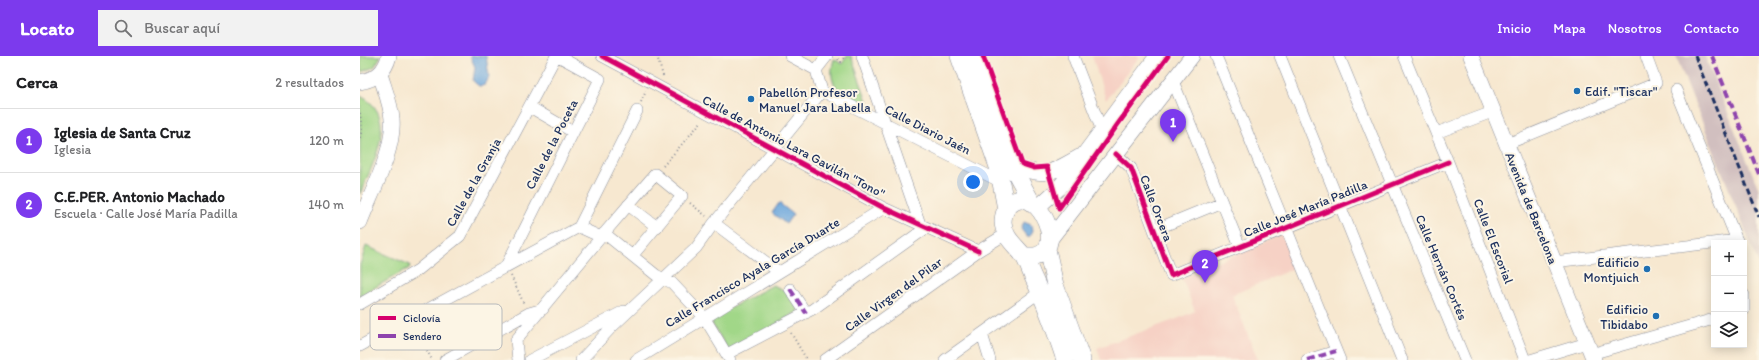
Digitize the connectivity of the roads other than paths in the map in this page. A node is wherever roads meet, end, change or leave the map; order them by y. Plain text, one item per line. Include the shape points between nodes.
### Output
1 (389, 56) edge
2 (557, 56) edge
3 (602, 56) edge
4 (790, 56) edge
5 (862, 56) edge
6 (959, 56) edge
7 (973, 56) edge
8 (1073, 56) edge
9 (1157, 56) edge
10 (1192, 56) edge
11 (1216, 56) edge
12 (1280, 56) edge
13 (1339, 56) edge
14 (1404, 56) edge
15 (1472, 56) edge
16 (1646, 56) edge
17 (827, 57) edge
18 (816, 70) junction
19 (380, 74) junction
20 (1173, 81) junction
21 (360, 82) edge
22 (822, 90) junction
23 (1676, 90) dead end
24 (530, 107) junction
25 (637, 111) road end
26 (1494, 111) junction
27 (884, 122) junction
28 (1102, 131) junction
29 (573, 132) junction
30 (1436, 133) junction
31 (1507, 144) junction
32 (774, 149) junction
33 (1084, 154) junction
34 (1116, 154) junction
35 (1448, 162) junction
36 (1012, 166) junction
37 (1000, 182) junction
38 (1392, 184) junction
39 (1222, 202) junction
40 (1035, 204) junction
41 (628, 205) junction
42 (1340, 205) junction
43 (884, 208) junction
44 (1006, 209) junction
45 (360, 222) edge
46 (714, 223) junction
47 (923, 226) junction
48 (1286, 226) junction
49 (579, 227) junction
50 (656, 227) junction
51 (1154, 230) junction
52 (1006, 234) junction
53 (603, 235) junction
54 (1737, 240) edge
55 (1049, 244) junction
56 (1711, 245) edge
57 (1240, 246) junction
58 (978, 251) junction
59 (633, 255) junction
60 (1023, 256) junction
61 (1554, 262) junction
62 (506, 266) junction
63 (779, 272) junction
64 (1170, 275) joint
65 (663, 280) junction
66 (790, 289) dead end
67 (1040, 292) junction
68 (360, 304) edge
69 (438, 304) edge
70 (636, 304) junction
71 (544, 309) junction
72 (806, 313) junction
73 (704, 317) junction
74 (1711, 320) edge
75 (502, 328) edge
76 (982, 334) junction
77 (370, 341) edge
78 (360, 346) edge
79 (462, 350) edge
80 (1590, 352) edge
81 (1338, 355) edge
82 (728, 357) edge
83 (444, 360) edge
84 (518, 360) edge
85 (530, 360) edge
86 (581, 360) edge
87 (636, 360) edge
88 (825, 360) edge
89 (945, 360) edge
90 (990, 360) edge
91 (1065, 360) edge
92 (1082, 360) edge
93 (1307, 360) edge
94 (1402, 360) edge
95 (1465, 360) edge
96 (1525, 360) edge
97 (1530, 360) edge

1 - 19 street
2 - 24 street, Calle de la Granja
2 - 29 street, Calle de la Poceta via 600,79
3 - 32 street, Calle de Antonio Lara Gavilán "Tono"
4 - 18 street
5 - 27 street
6 - 37 main road via 998,167
7 - 36 main road
8 - 28 street
9 - 28 street
10 - 20 street
11 - 48 street
12 - 42 street
13 - 38 street, Calle Hernán Cortés
14 - 30 street, Calle El Escorial
15 - 26 street, Avenida de Barcelona
16 - 31 street via 1656,83
17 - 18 street
18 - 22 street
19 - 21 street
19 - 45 street via 392,119 390,140
20 - 34 street
20 - 39 street
22 - 27 street, Calle Diario Jaén
22 - 32 street
23 - 54 street
24 - 29 street
24 - 68 street, Calle de la Granja via 460,236 418,270
25 - 49 street
26 - 30 street
26 - 31 street, Avenida de Barcelona
27 - 37 street, Calle Diario Jaén
27 - 47 street
28 - 33 street
29 - 62 street, Calle de la Poceta
30 - 35 street, Calle El Escorial
31 - 61 street, Avenida de Barcelona
32 - 43 street, Calle de Antonio Lara Gavilán "Tono"
32 - 46 street
33 - 36 street via 1052,172 1038,174
33 - 40 street via 1059,188
34 - 51 street, Calle Orcera via 1131,168
34 - 55 street
35 - 38 street, Calle José María Padilla
35 - 96 street, Calle El Escorial
36 - 40 main road
37 - 44 main road
38 - 42 street, Calle José María Padilla
38 - 95 street, Calle Hernán Cortés
39 - 51 street
39 - 57 street
40 - 44 main road via 1021,199
40 - 55 main road via 1044,218
41 - 50 street
41 - 50 street via 655,174 682,196
41 - 53 street
42 - 48 street, Calle José María Padilla
42 - 94 street
43 - 47 street, Calle de Antonio Lara Gavilán "Tono"
43 - 63 street, Calle Francisco Ayala García Duarte
44 - 52 main road via 1003,221
46 - 63 street
46 - 65 street via 696,248
47 - 58 street, Calle de Antonio Lara Gavilán "Tono"
47 - 72 street
48 - 57 street, Calle José María Padilla
48 - 81 street
49 - 53 street
49 - 62 street
50 - 59 street
51 - 64 street, Calle Orcera
52 - 58 street, Calle Virgen del Pilar
52 - 60 main road via 1011,244
53 - 59 street
53 - 71 street
55 - 60 main road via 1036,256
55 - 92 main road via 1055,285
56 - 61 street
57 - 64 street, Calle José María Padilla
58 - 88 street, Calle Virgen del Pilar
59 - 65 street
60 - 67 main road
61 - 80 street, Avenida de Barcelona
62 - 69 street
63 - 73 street, Calle Francisco Ayala García Duarte
65 - 70 street
65 - 73 street via 672,283
66 - 72 street
67 - 76 street
67 - 91 main road
70 - 85 street
70 - 86 street
71 - 75 street via 529,313
71 - 84 street via 516,340
72 - 82 street
73 - 82 street
73 - 87 street, Calle Francisco Ayala García Duarte
74 - 80 street
76 - 89 street
76 - 90 street
77 - 78 street
79 - 83 street
80 - 97 street
81 - 93 street

